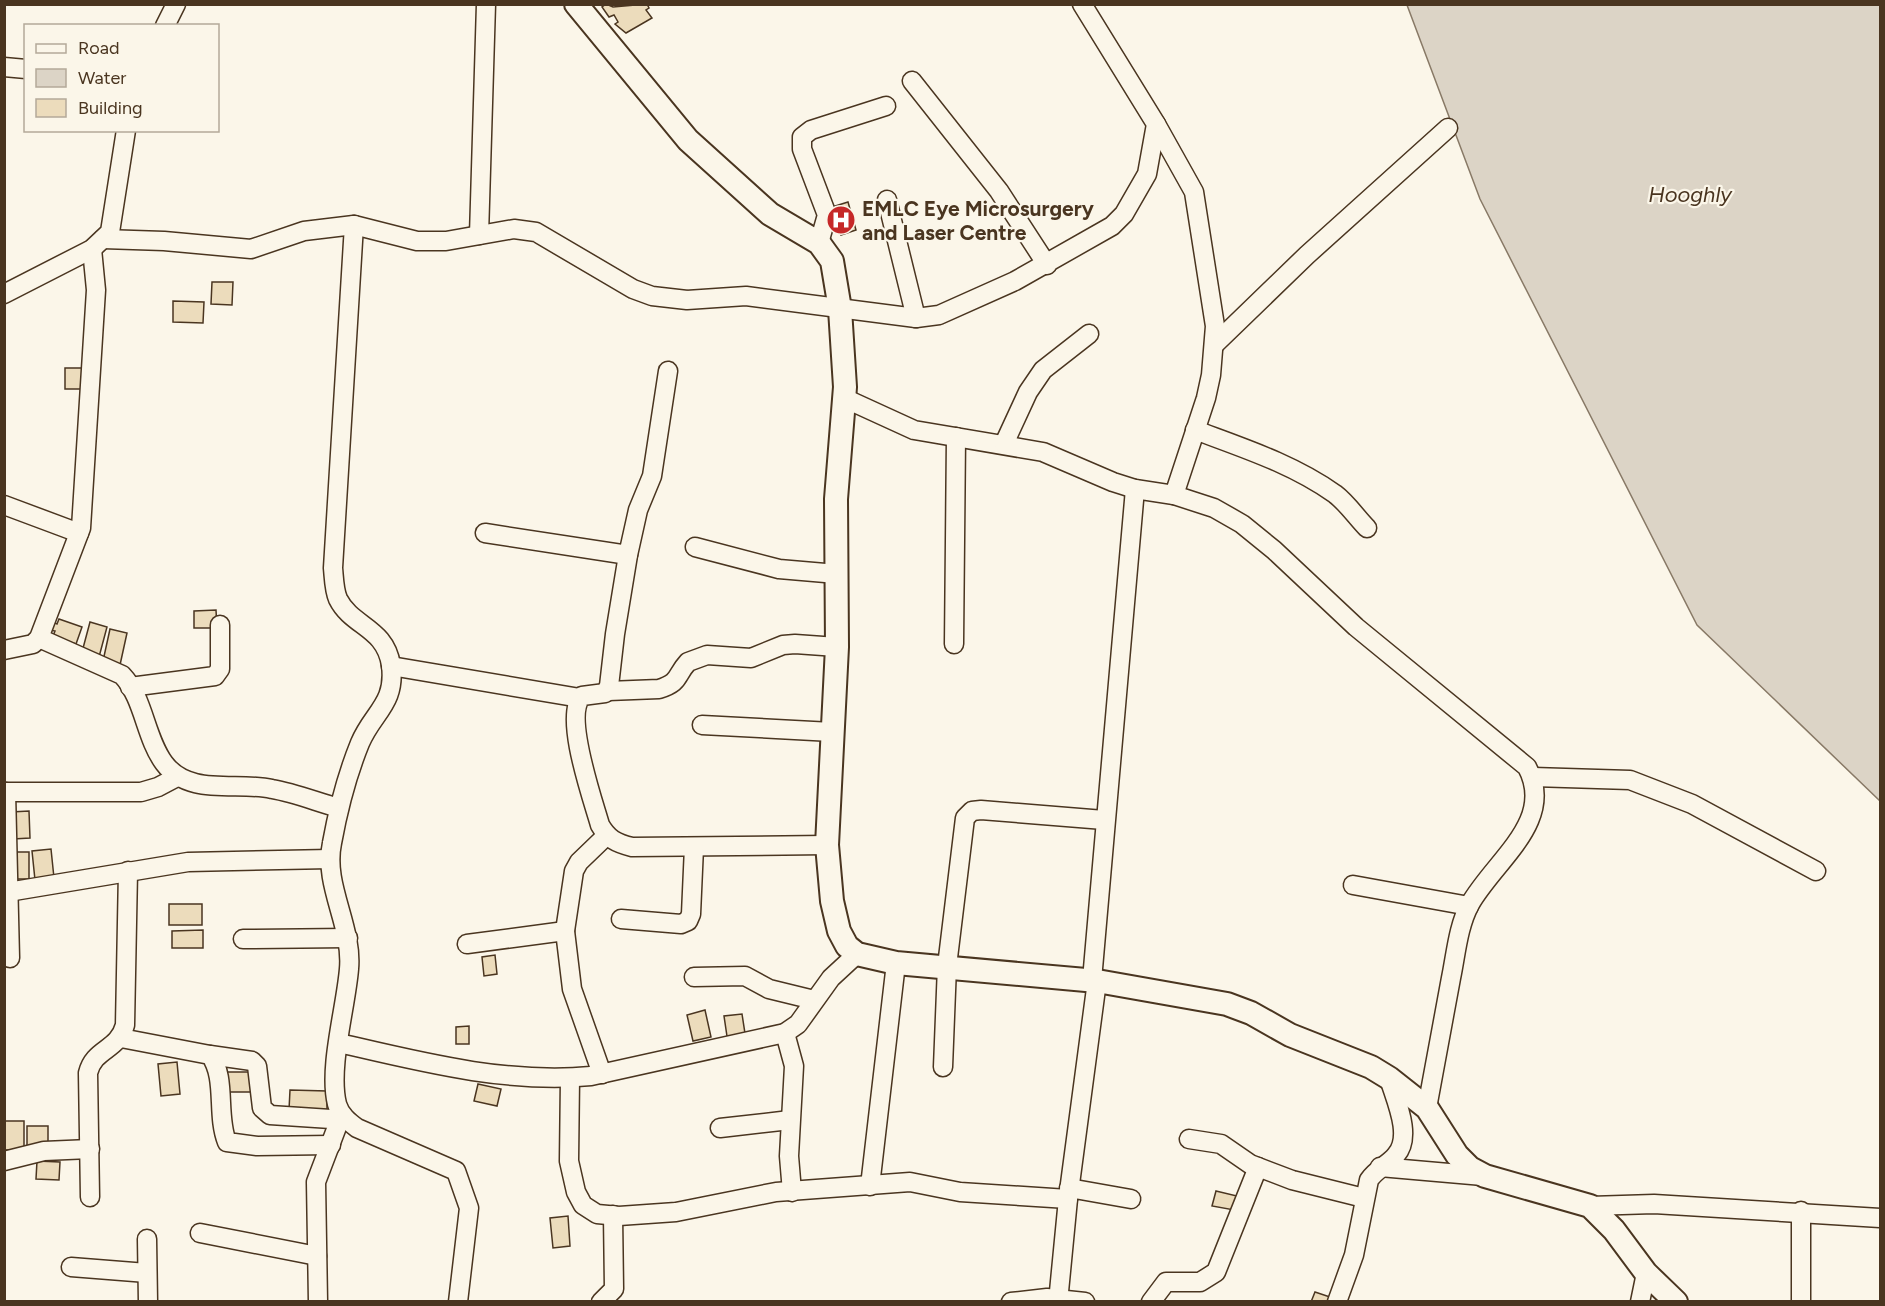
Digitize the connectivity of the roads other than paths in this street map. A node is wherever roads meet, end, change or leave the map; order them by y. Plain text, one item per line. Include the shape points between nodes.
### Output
1 (176, 4) edge
2 (486, 4) edge
3 (1082, 4) edge
4 (578, 5) edge
5 (166, 24) edge
6 (4, 67) edge
7 (24, 69) edge
8 (912, 81) dead end
9 (886, 106) dead end
10 (1156, 124) junction
11 (1448, 128) dead end
12 (126, 132) edge
13 (887, 200) dead end
14 (354, 225) junction
15 (479, 235) junction
16 (819, 243) junction
17 (98, 244) junction
18 (1047, 265) junction
19 (4, 294) edge
20 (840, 309) junction
21 (916, 318) junction
22 (1089, 334) dead end
23 (1214, 345) junction
24 (668, 371) dead end
25 (844, 398) junction
26 (1195, 430) junction
27 (956, 437) junction
28 (1004, 444) junction
29 (1135, 489) junction
30 (1174, 495) junction
31 (4, 505) edge
32 (1367, 528) dead end
33 (79, 533) junction
34 (485, 533) dead end
35 (695, 548) dead end
36 (628, 555) junction
37 (837, 574) junction
38 (220, 625) dead end
39 (39, 639) junction
40 (954, 644) dead end
41 (837, 647) junction
42 (4, 650) edge
43 (391, 666) junction
44 (130, 687) junction
45 (608, 691) junction
46 (580, 698) junction
47 (702, 725) dead end
48 (832, 732) junction
49 (177, 777) junction
50 (1533, 777) junction
51 (5, 792) edge
52 (339, 808) junction
53 (1104, 820) junction
54 (606, 836) junction
55 (827, 845) junction
56 (694, 847) junction
57 (330, 858) junction
58 (128, 871) junction
59 (1815, 871) dead end
60 (1353, 885) dead end
61 (8, 892) junction
62 (1469, 906) junction
63 (621, 919) dead end
64 (565, 931) junction
65 (348, 938) junction
66 (243, 939) dead end
67 (467, 944) dead end
68 (857, 954) junction
69 (10, 958) dead end
70 (896, 963) junction
71 (947, 966) junction
72 (694, 977) dead end
73 (1095, 980) junction
74 (814, 1000) junction
75 (785, 1033) junction
76 (121, 1038) junction
77 (339, 1043) junction
78 (210, 1055) junction
79 (944, 1067) dead end
80 (602, 1074) junction
81 (570, 1078) junction
82 (1389, 1078) junction
83 (1427, 1108) junction
84 (343, 1120) junction
85 (790, 1120) junction
86 (720, 1128) dead end
87 (1189, 1139) dead end
88 (331, 1145) junction
89 (90, 1149) junction
90 (4, 1161) edge
91 (1258, 1167) junction
92 (1380, 1167) junction
93 (1485, 1176) junction
94 (870, 1186) junction
95 (792, 1191) junction
96 (1068, 1194) junction
97 (90, 1197) dead end
98 (1131, 1198) dead end
99 (1364, 1198) junction
100 (1590, 1206) junction
101 (1802, 1211) junction
102 (613, 1215) junction
103 (1881, 1218) edge
104 (200, 1233) dead end
105 (147, 1239) dead end
106 (317, 1256) junction
107 (71, 1268) dead end
108 (147, 1273) junction
109 (1646, 1273) junction
110 (1058, 1300) edge
111 (148, 1302) edge
112 (318, 1302) edge
113 (458, 1302) edge
114 (601, 1302) edge
115 (1011, 1302) edge
116 (1085, 1302) edge
117 (1151, 1302) edge
118 (1337, 1302) edge
119 (1640, 1302) edge
120 (1676, 1302) edge
121 (1801, 1302) edge

1 - 5 street
2 - 15 street
3 - 10 street
4 - 16 main road via 688,140 770,214
6 - 7 street
8 - 18 street via 999,191
9 - 16 street via 811,130 802,137 802,149 827,214
10 - 18 street via 1147,174 1124,214 1112,226
10 - 23 street via 1194,192 1215,326
11 - 23 street
12 - 17 street via 110,232
13 - 21 street
14 - 15 street via 417,241
14 - 17 street via 304,231 251,249 164,241
14 - 43 street via 334,586 348,613 381,638
15 - 20 street via 514,229 536,232 633,289 652,296 687,300 746,296
16 - 20 main road via 832,261
17 - 19 street
17 - 33 street
18 - 21 street via 939,315
20 - 21 street
20 - 25 main road
22 - 28 street via 1043,370 1028,392
23 - 26 street via 1206,398
24 - 36 street via 652,476 638,510
25 - 27 street via 914,430
25 - 37 main road via 836,488
26 - 30 street
26 - 32 street via 1251,450 1307,477 1337,496
27 - 28 street
27 - 40 street
28 - 29 street via 1043,452
29 - 30 street
29 - 53 street via 1122,664
30 - 50 street via 1214,508 1242,524 1356,627 1519,758
31 - 33 street
33 - 39 street
34 - 36 street
35 - 37 street via 772,567
36 - 45 street
37 - 41 main road
38 - 44 street via 220,669 215,676
39 - 42 street
39 - 44 street via 122,675
41 - 45 street via 783,645 751,658 707,655 688,662 676,683 668,687
41 - 48 main road
43 - 46 street
43 - 52 street via 387,700 365,732
44 - 49 street via 157,750
45 - 46 street
46 - 54 street via 576,714 579,747
47 - 48 street
48 - 55 main road
49 - 51 street via 141,792
49 - 52 street via 222,787 273,789
50 - 59 street via 1630,780 1692,804
50 - 62 street via 1537,791 1527,827
51 - 61 street
52 - 57 street
53 - 71 street via 981,810 968,813 963,824
53 - 73 street
54 - 56 street via 632,847
54 - 64 street via 574,872
55 - 56 street
55 - 68 main road via 839,931
56 - 63 street via 692,914 687,921 681,924
57 - 58 street via 188,862
57 - 65 street
58 - 61 street
58 - 76 street via 125,1025
60 - 62 street
61 - 69 street
62 - 83 street
64 - 67 street
64 - 80 street via 572,989
65 - 66 street
65 - 77 street via 350,966
68 - 70 main road
68 - 74 street
70 - 71 main road
70 - 94 street
71 - 73 main road
71 - 79 street
72 - 74 street via 745,976 770,989
73 - 82 main road via 1227,1004
73 - 96 street
74 - 75 street via 798,1024
75 - 80 street
75 - 85 street via 794,1066
76 - 78 street
76 - 89 street via 91,1062
77 - 81 street via 457,1070
77 - 84 street via 334,1083
78 - 84 street via 246,1060 257,1066 262,1108 270,1115
78 - 88 street via 217,1069 222,1129 227,1142 257,1146
80 - 81 street
81 - 102 street via 567,1138 576,1192 583,1205 597,1214
82 - 83 main road
82 - 92 street via 1402,1141 1397,1154
83 - 93 main road via 1457,1155
84 - 88 street
84 - 113 street via 456,1171 469,1208
85 - 86 street
85 - 95 street
87 - 91 street via 1221,1144
88 - 106 street via 316,1182
89 - 90 street via 44,1151
89 - 97 street
91 - 99 street
91 - 117 street via 1216,1272 1200,1282 1166,1282
92 - 93 street
92 - 99 street via 1369,1180
93 - 100 main road
94 - 95 street
94 - 96 street via 910,1182 960,1192
95 - 102 street via 676,1212
96 - 98 street
96 - 110 street
99 - 118 street via 1354,1255
100 - 101 street via 1654,1204
100 - 109 main road via 1614,1230
101 - 103 street
101 - 121 street
102 - 114 street via 614,1289
104 - 106 street
105 - 108 street
106 - 112 street
107 - 108 street
108 - 111 street
109 - 119 street
109 - 120 main road
110 - 115 street
110 - 116 street

